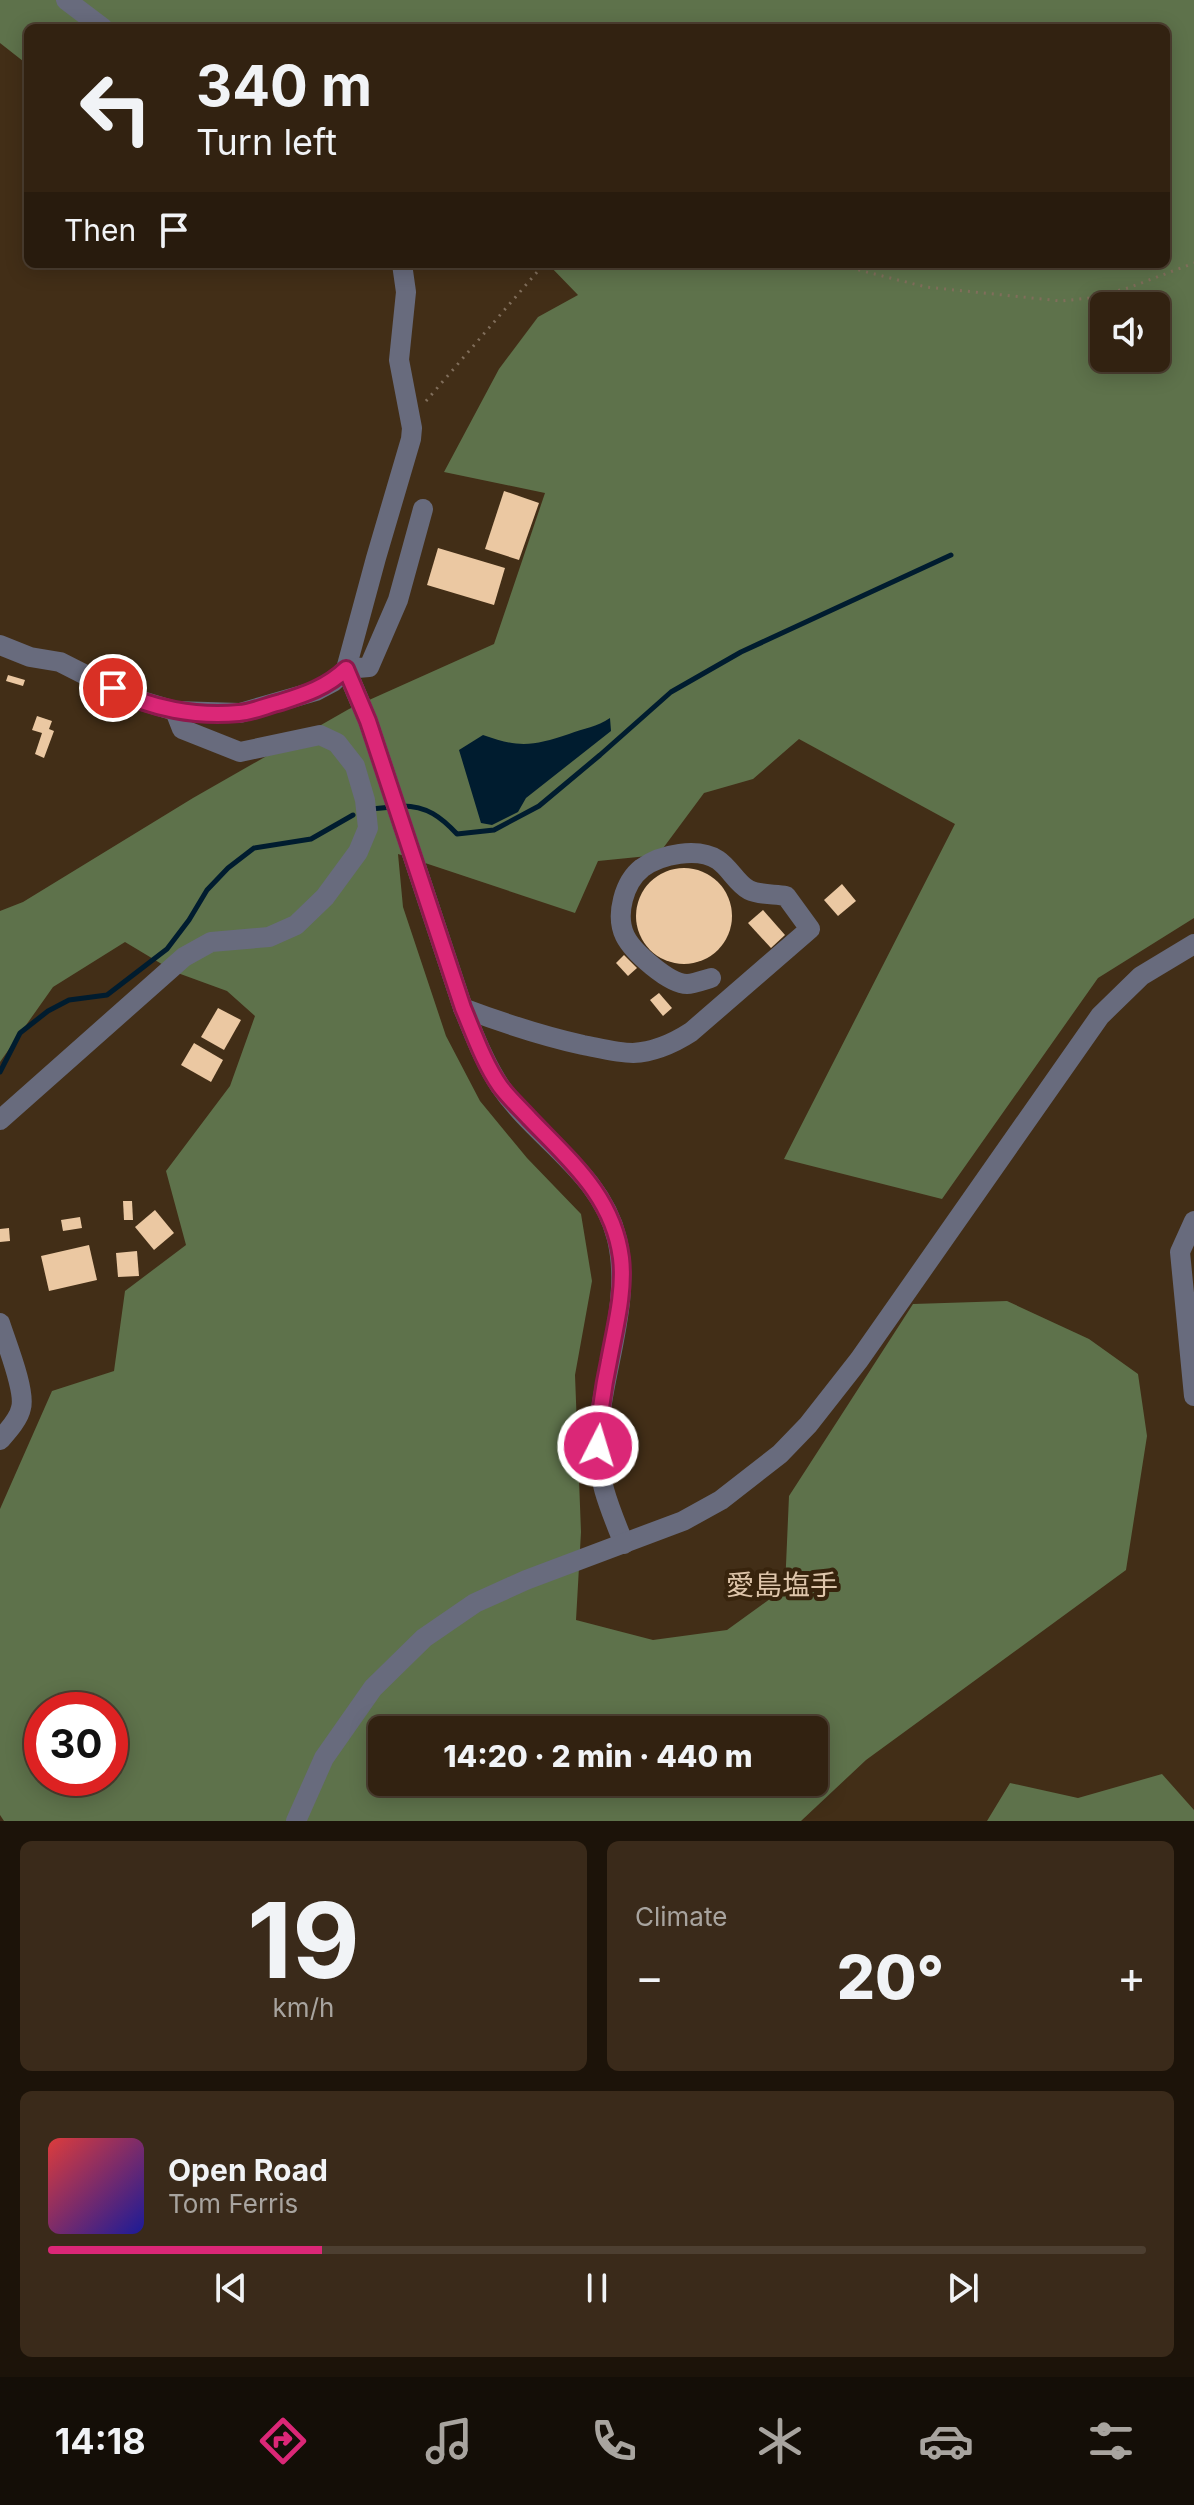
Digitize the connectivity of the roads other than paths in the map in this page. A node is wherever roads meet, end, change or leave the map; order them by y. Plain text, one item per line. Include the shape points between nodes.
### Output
1 (66, 0) edge
2 (98, 24) edge
3 (403, 268) edge
4 (423, 509) dead end
5 (0, 645) edge
6 (346, 669) junction
7 (175, 711) junction
8 (1194, 944) edge
9 (711, 978) dead end
10 (463, 1008) junction
11 (0, 1120) edge
12 (1194, 1221) edge
13 (0, 1323) edge
14 (1194, 1396) edge
15 (0, 1440) edge
16 (624, 1544) junction
17 (296, 1821) edge

1 - 2 street
3 - 6 street via 406,292 399,360 411,439
4 - 6 street via 398,600 369,667
5 - 7 street via 60,662 129,697
6 - 7 street via 316,691 240,713
6 - 10 street
7 - 11 street via 182,729 240,752 320,735 337,743 355,766 365,800 368,828 358,852 296,925 269,937 211,942 184,957
8 - 16 street via 1141,976 1100,1016 808,1425 721,1500
9 - 10 street via 686,984 663,974 625,935 622,901 629,883 642,868 680,854 717,859 750,890 786,896 810,929 691,1032 657,1049 633,1053 539,1036
10 - 16 street via 500,1085 583,1174 613,1224 621,1278 598,1446 604,1492
12 - 14 street via 1180,1252
13 - 15 street via 22,1400 18,1416
16 - 17 street via 475,1603 424,1638 373,1688 324,1758

